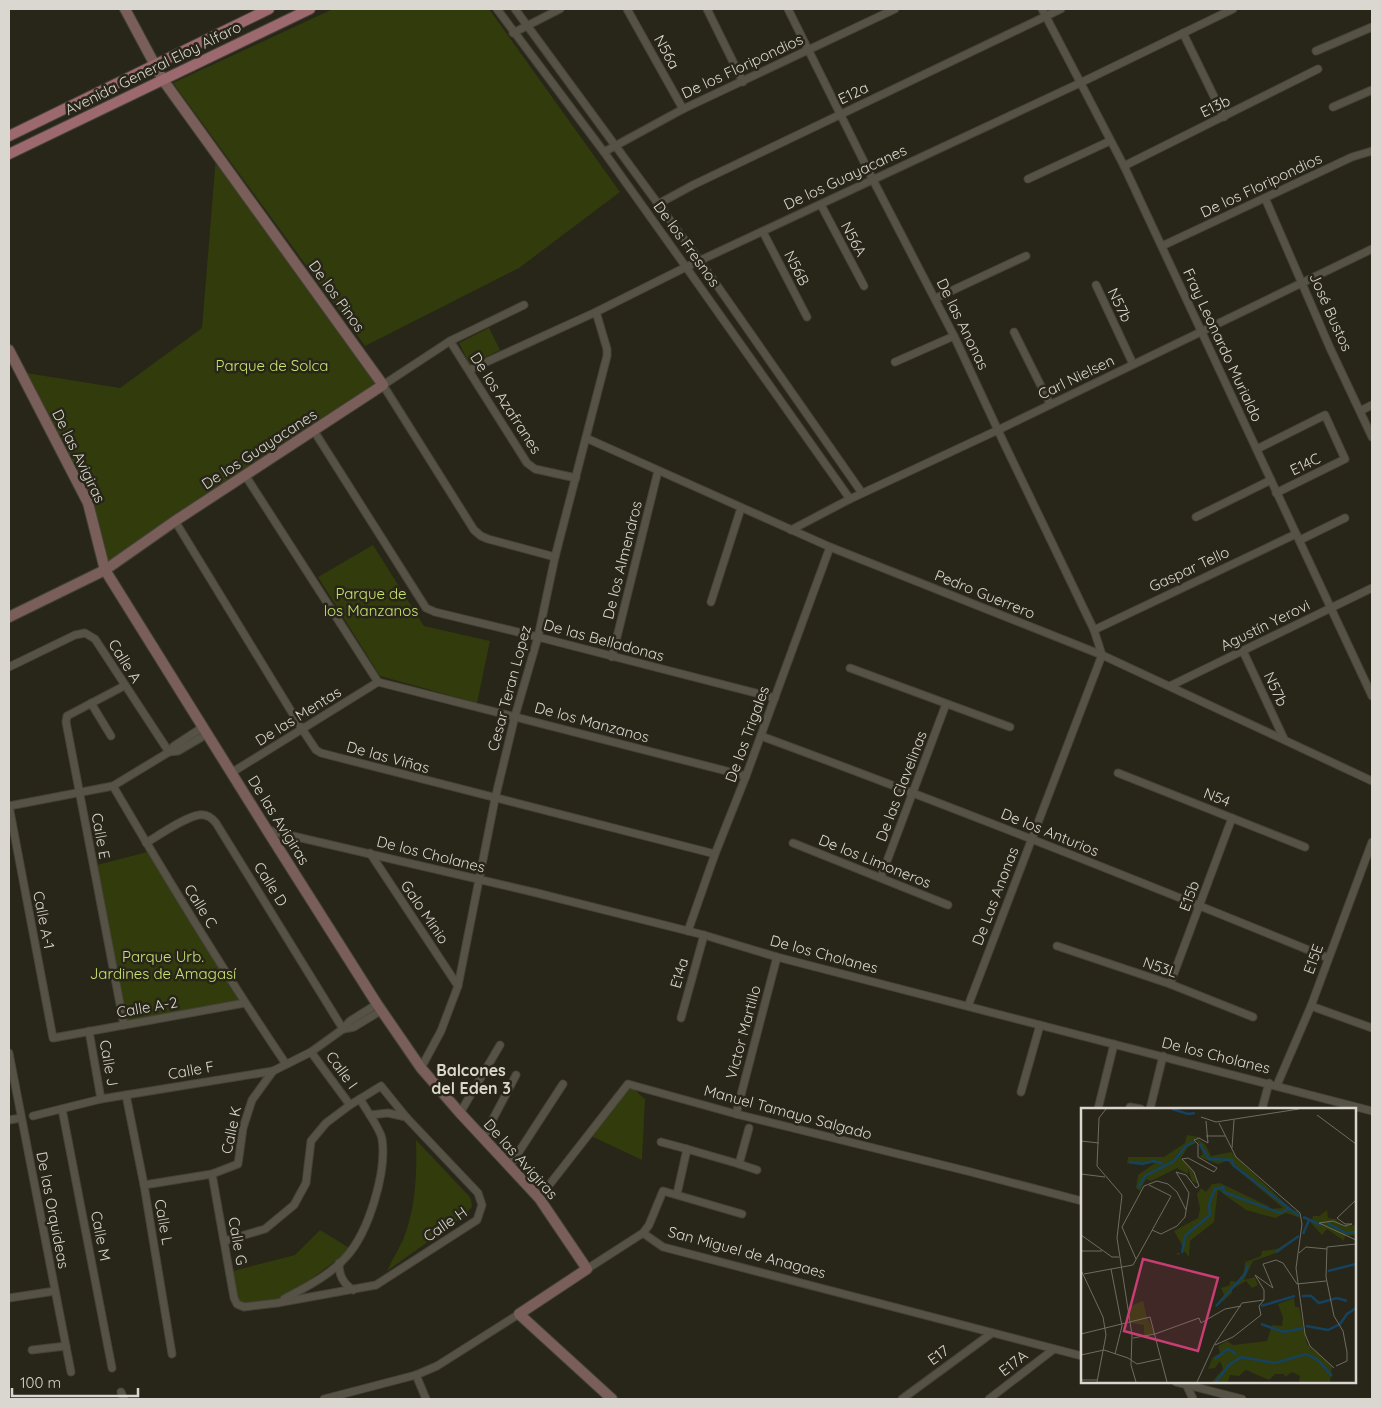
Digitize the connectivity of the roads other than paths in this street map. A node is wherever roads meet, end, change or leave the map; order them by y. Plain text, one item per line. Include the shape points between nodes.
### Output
1 (125, 9) edge
2 (269, 9) edge
3 (310, 9) edge
4 (497, 9) edge
5 (515, 9) edge
6 (560, 9) edge
7 (627, 9) edge
8 (707, 9) edge
9 (788, 9) edge
10 (874, 9) edge
11 (895, 9) edge
12 (1061, 9) edge
13 (1233, 9) edge
14 (1044, 12) edge
15 (878, 17) junction
16 (527, 25) junction
17 (1372, 27) edge
18 (513, 33) junction
19 (1182, 34) junction
20 (809, 50) junction
21 (1316, 51) dead end
22 (153, 65) junction
23 (1318, 69) dead end
24 (163, 80) junction
25 (743, 82) junction
26 (1080, 83) junction
27 (1372, 90) edge
28 (1333, 107) dead end
29 (683, 109) junction
30 (840, 114) junction
31 (1224, 117) junction
32 (9, 136) edge
33 (1110, 141) junction
34 (616, 146) junction
35 (604, 152) junction
36 (1372, 152) edge
37 (9, 154) edge
38 (1124, 166) junction
39 (1028, 179) dead end
40 (873, 180) junction
41 (1265, 198) junction
42 (658, 204) junction
43 (820, 205) junction
44 (763, 232) junction
45 (1162, 246) junction
46 (1372, 249) edge
47 (1026, 256) dead end
48 (700, 261) junction
49 (686, 267) junction
50 (1303, 282) junction
51 (1096, 285) dead end
52 (864, 286) dead end
53 (936, 298) junction
54 (524, 305) dead end
55 (734, 309) junction
56 (596, 312) junction
57 (722, 317) junction
58 (807, 317) dead end
59 (1014, 332) dead end
60 (1201, 332) junction
61 (954, 336) junction
62 (450, 341) junction
63 (9, 350) edge
64 (895, 362) dead end
65 (1133, 364) junction
66 (469, 370) junction
67 (784, 382) junction
68 (383, 385) junction
69 (773, 390) junction
70 (1050, 404) junction
71 (1372, 405) edge
72 (1360, 411) junction
73 (998, 430) junction
74 (314, 431) junction
75 (1372, 437) edge
76 (586, 438) junction
77 (1257, 449) junction
78 (658, 471) junction
79 (245, 476) junction
80 (576, 478) junction
81 (1271, 480) junction
82 (862, 493) junction
83 (1276, 493) junction
84 (850, 499) junction
85 (741, 508) junction
86 (1196, 517) dead end
87 (1345, 518) dead end
88 (175, 521) junction
89 (791, 530) junction
90 (1298, 537) junction
91 (830, 547) junction
92 (556, 557) junction
93 (105, 570) junction
94 (1372, 588) edge
95 (711, 602) dead end
96 (1332, 608) junction
97 (9, 617) edge
98 (1094, 630) junction
99 (538, 637) junction
100 (1243, 651) junction
101 (1102, 655) junction
102 (612, 657) junction
103 (9, 667) edge
104 (850, 668) dead end
105 (378, 682) junction
106 (124, 686) junction
107 (1170, 686) junction
108 (1372, 696) edge
109 (774, 698) junction
110 (91, 703) junction
111 (946, 704) junction
112 (515, 716) junction
113 (1010, 727) dead end
114 (302, 729) junction
115 (205, 731) junction
116 (111, 736) dead end
117 (761, 736) junction
118 (1284, 739) junction
119 (168, 752) junction
120 (232, 773) junction
121 (1118, 773) dead end
122 (746, 776) junction
123 (1372, 781) edge
124 (113, 786) junction
125 (913, 792) junction
126 (80, 793) junction
127 (495, 799) junction
128 (9, 806) edge
129 (1232, 818) junction
130 (267, 830) junction
131 (1031, 840) junction
132 (793, 842) dead end
133 (1372, 842) edge
134 (146, 843) junction
135 (1305, 847) dead end
136 (370, 853) junction
137 (715, 854) junction
138 (881, 877) junction
139 (479, 880) junction
140 (948, 905) dead end
141 (1200, 906) junction
142 (688, 931) junction
143 (704, 935) junction
144 (1057, 946) dead end
145 (777, 957) junction
146 (1328, 958) junction
147 (1170, 984) junction
148 (458, 986) junction
149 (245, 1003) junction
150 (968, 1006) junction
151 (1311, 1006) junction
152 (379, 1007) junction
153 (1252, 1017) dead end
154 (681, 1018) dead end
155 (124, 1025) junction
156 (1040, 1025) junction
157 (1372, 1028) edge
158 (343, 1029) junction
159 (89, 1031) junction
160 (53, 1038) joint
161 (1114, 1044) junction
162 (500, 1045) dead end
163 (311, 1052) junction
164 (9, 1053) edge
165 (1163, 1056) junction
166 (286, 1064) junction
167 (421, 1068) junction
168 (273, 1071) junction
169 (516, 1075) dead end
170 (563, 1084) dead end
171 (1273, 1084) junction
172 (1021, 1092) dead end
173 (126, 1095) junction
174 (101, 1099) junction
175 (360, 1099) junction
176 (350, 1105) junction
177 (1130, 1107) dead end
178 (1098, 1108) edge
179 (1136, 1108) edge
180 (1150, 1108) edge
181 (1262, 1108) edge
182 (62, 1109) junction
183 (1372, 1111) edge
184 (460, 1113) junction
185 (736, 1114) junction
186 (370, 1115) junction
187 (33, 1116) dead end
188 (406, 1117) junction
189 (21, 1118) junction
190 (9, 1120) edge
191 (749, 1128) dead end
192 (482, 1138) junction
193 (662, 1142) dead end
194 (687, 1149) junction
195 (739, 1164) junction
196 (509, 1166) junction
197 (757, 1170) dead end
198 (212, 1174) junction
199 (144, 1185) junction
200 (677, 1194) junction
201 (539, 1198) junction
202 (1081, 1201) edge
203 (742, 1214) dead end
204 (643, 1233) junction
205 (224, 1241) junction
206 (339, 1263) junction
207 (587, 1269) junction
208 (353, 1290) junction
209 (55, 1292) junction
210 (9, 1298) edge
211 (277, 1303) junction
212 (244, 1307) joint
213 (519, 1314) junction
214 (992, 1333) junction
215 (66, 1346) junction
216 (1054, 1349) junction
217 (32, 1350) dead end
218 (172, 1354) dead end
219 (1081, 1356) edge
220 (112, 1368) dead end
221 (71, 1372) dead end
222 (416, 1375) junction
223 (1181, 1383) edge
224 (1186, 1384) junction
225 (324, 1399) edge
226 (426, 1399) edge
227 (612, 1399) edge
228 (902, 1399) edge
229 (989, 1399) edge
230 (1193, 1399) edge
231 (1242, 1399) edge

1 - 22 street, De los Pinos
2 - 22 main road, Avenida General Eloy Alfaro
3 - 24 main road, Avenida General Eloy Alfaro
4 - 18 street, De los Fresnos
5 - 16 street, De los Fresnos
6 - 16 street
7 - 29 street, N56a
8 - 25 street
9 - 20 street, De las Anonas
10 - 15 street
11 - 15 street, De los Floripondios
12 - 14 street, E12a
13 - 19 street, De los Guayacanes
14 - 26 street, Fray Leonardo Murialdo
14 - 30 street, E12a
15 - 20 street, De los Floripondios
16 - 18 street
16 - 34 street, De los Fresnos
17 - 21 street
18 - 35 street, De los Fresnos
19 - 26 street, De los Guayacanes
19 - 31 street
20 - 25 street, De los Floripondios
20 - 30 street, De las Anonas
22 - 24 street, De los Pinos
22 - 32 main road, Avenida General Eloy Alfaro
23 - 31 street, E13b
24 - 37 main road, Avenida General Eloy Alfaro
24 - 68 street, De los Pinos
25 - 29 street, De los Floripondios
26 - 33 street, Fray Leonardo Murialdo
26 - 40 street, De los Guayacanes
27 - 28 street
29 - 34 street, De los Floripondios
30 - 40 street, De las Anonas
30 - 42 street, E12a
31 - 38 street, E13b
33 - 38 street, Fray Leonardo Murialdo
33 - 39 street
34 - 35 street, De los Floripondios
34 - 42 street, De los Fresnos
35 - 49 street, De los Fresnos
36 - 41 street, De los Floripondios via 1352,157
38 - 45 street, Fray Leonardo Murialdo
40 - 43 street, De los Guayacanes
40 - 53 street, De las Anonas
41 - 45 street, De los Floripondios
41 - 50 street, José Bustos
42 - 48 street, De los Fresnos
43 - 44 street, De los Guayacanes
43 - 52 street, N56A
44 - 48 street, De los Guayacanes
44 - 58 street, N56B
45 - 60 street, Fray Leonardo Murialdo
46 - 50 street, Carl Nielsen
47 - 53 street
48 - 49 street, De los Guayacanes
48 - 55 street, De los Fresnos
49 - 56 street, De los Guayacanes
49 - 57 street, De los Fresnos
50 - 60 street, Carl Nielsen
50 - 72 street, José Bustos
51 - 65 street, N57b
53 - 61 street, De las Anonas
54 - 62 street, De los Guayacanes
55 - 57 street
55 - 67 street, De los Fresnos
56 - 66 street, De los Guayacanes
56 - 76 street, Cesar Teran Lopez via 607,356
57 - 69 street, De los Fresnos
59 - 70 street
60 - 65 street, Carl Nielsen
60 - 77 street, Fray Leonardo Murialdo
61 - 64 street
61 - 73 street, De las Anonas
62 - 66 street, De los Azafranes
62 - 68 street, De los Guayacanes
63 - 93 street, De las Avigiras via 88,504
65 - 70 street, Carl Nielsen
66 - 80 street, De los Azafranes via 527,463 535,469
67 - 69 street
67 - 82 street, De los Fresnos
68 - 74 street, De los Guayacanes
68 - 92 street, De los Pinos via 474,530 488,539
69 - 84 street, De los Fresnos
70 - 73 street, Carl Nielsen
71 - 72 street
72 - 75 street, José Bustos
73 - 82 street, Carl Nielsen
73 - 98 street, De las Anonas
74 - 79 street, De los Guayacanes
74 - 99 street, De las Belladonas via 426,608
76 - 78 street, Pedro Guerrero
76 - 80 street, Cesar Teran Lopez
77 - 81 street, Fray Leonardo Murialdo
77 - 83 street, E14C via 1325,415 1345,459
78 - 85 street, Pedro Guerrero
78 - 102 street, De los Almendros
79 - 88 street, De los Guayacanes
79 - 105 street
80 - 92 street, Cesar Teran Lopez
81 - 83 street, Fray Leonardo Murialdo
81 - 86 street
82 - 84 street, Carl Nielsen
83 - 90 street, Fray Leonardo Murialdo
84 - 89 street, Carl Nielsen
85 - 89 street, Pedro Guerrero
85 - 95 street
87 - 90 street, Gaspar Tello
88 - 93 street, De los Guayacanes
88 - 114 street, De las Viñas
89 - 91 street, Pedro Guerrero
90 - 96 street, Fray Leonardo Murialdo
90 - 98 street, Gaspar Tello
91 - 101 street, Pedro Guerrero
91 - 109 street, De los Trigales
92 - 99 street, Cesar Teran Lopez
93 - 97 street, De los Guayacanes
93 - 115 street, De las Avigiras
94 - 96 street, Agustín Yerovi
96 - 100 street, Agustín Yerovi
96 - 108 street, Fray Leonardo Murialdo
98 - 101 street, De las Anonas
99 - 102 street, De las Belladonas
99 - 112 street, Cesar Teran Lopez
100 - 107 street, Agustín Yerovi
100 - 118 street, N57b
101 - 107 street, Pedro Guerrero
101 - 131 street, De Las Anonas
102 - 109 street, De las Belladonas
103 - 106 street, Calle A via 85,633 95,639
104 - 111 street
105 - 112 street, De los Manzanos
105 - 114 street, De las Mentas
106 - 110 street, Calle E
106 - 119 street, Calle A
107 - 118 street, Pedro Guerrero
109 - 117 street, De los Trigales
110 - 116 street
110 - 126 street, Calle E via 66,718
111 - 113 street
111 - 125 street, De las Clavelinas
112 - 122 street, De los Manzanos
112 - 127 street, Cesar Teran Lopez
114 - 120 street, De las Mentas
114 - 127 street, De las Viñas via 321,753
115 - 119 street
115 - 120 street, De las Avigiras
117 - 122 street, De los Trigales
117 - 125 street, De los Anturios
118 - 123 street, Pedro Guerrero
119 - 124 street
120 - 130 street, De las Avigiras
121 - 129 street, N54
122 - 137 street, De los Trigales
124 - 126 street
124 - 134 street, Calle C
125 - 131 street, De los Anturios
125 - 138 street, De las Clavelinas
126 - 128 street
126 - 155 street, Calle E
127 - 137 street, De las Viñas
127 - 139 street, Cesar Teran Lopez
128 - 160 street, Calle A-1
129 - 135 street, N54
129 - 141 street, E15b
130 - 136 street, De los Cholanes
130 - 152 street, De las Avigiras
131 - 141 street, De los Anturios
131 - 150 street, De Las Anonas
132 - 138 street, De los Limoneros
133 - 146 street, E15E
134 - 149 street, Calle C
134 - 158 street, Calle D via 191,817 205,815 216,822
136 - 139 street, De los Cholanes
136 - 148 street, Galo Minio
137 - 142 street, De los Trigales
138 - 140 street, De los Limoneros
139 - 142 street, De los Cholanes
139 - 148 street, Cesar Teran Lopez
141 - 146 street, De los Anturios
141 - 147 street, E15b
142 - 143 street, De los Cholanes
143 - 145 street, De los Cholanes
143 - 154 street, E14a
144 - 147 street, N53L
145 - 150 street, De los Cholanes
145 - 185 street, Victor Martillo
146 - 151 street, E15E
147 - 153 street, N53L
148 - 167 street, Cesar Teran Lopez via 441,1031
149 - 155 street, Calle A-2
149 - 166 street, Calle C
150 - 156 street, De los Cholanes
151 - 157 street
151 - 171 street, E15E
152 - 158 street, Calle F via 350,1021
152 - 167 street, De las Avigiras
155 - 159 street, Calle A-2
156 - 161 street, De los Cholanes
156 - 172 street
158 - 163 street, Calle F
159 - 160 street, Calle A-2
159 - 174 street, Calle J
161 - 165 street, De los Cholanes
161 - 178 street
162 - 184 street
163 - 166 street, Calle F
163 - 176 street, Calle I
164 - 189 street, De las Orquideas
165 - 171 street, De los Cholanes
165 - 180 street
166 - 168 street, Calle F
167 - 184 street, De las Avigiras
168 - 173 street, Calle F
168 - 198 street, Calle K via 252,1100 243,1128 238,1164
169 - 192 street
170 - 196 street
171 - 181 street, E15E
171 - 183 street, De los Cholanes
173 - 174 street, Calle F
173 - 199 street, Calle L
174 - 182 street, Calle F
175 - 176 street
175 - 186 street
175 - 188 street, Calle H via 381,1086
176 - 205 street via 326,1123 311,1141 306,1183 294,1205 265,1229
177 - 179 street
182 - 187 street, Calle F
182 - 220 street, Calle M
184 - 192 street, De las Avigiras
185 - 201 street, Manuel Tamayo Salgado via 628,1084
185 - 202 street, Manuel Tamayo Salgado
186 - 188 street via 388,1113
186 - 206 street via 382,1137 381,1175 369,1219 347,1256
188 - 208 street, Calle H via 478,1193 481,1210 478,1220 376,1285
189 - 190 street
189 - 209 street, De las Orquideas
191 - 195 street
192 - 196 street, De las Avigiras
193 - 194 street
194 - 195 street
194 - 200 street
195 - 197 street
196 - 201 street, De las Avigiras
198 - 199 street, Calle K
198 - 205 street, Calle G
199 - 218 street, Calle L
200 - 203 street
200 - 204 street via 661,1193
201 - 207 street, De las Avigiras
204 - 207 street
204 - 214 street, San Miguel de Anagaes via 663,1247
205 - 212 street, Calle G via 234,1298
206 - 208 street via 344,1283
206 - 211 street via 320,1279
207 - 213 street
208 - 211 street, Calle H
209 - 210 street
209 - 215 street, De las Orquideas
211 - 212 street, Calle H
213 - 222 street via 437,1366
213 - 227 street
214 - 216 street, San Miguel de Anagaes
214 - 228 street, E17
215 - 217 street
215 - 221 street, De las Orquideas
216 - 219 street, San Miguel de Anagaes
216 - 229 street, E17A
222 - 225 street
222 - 226 street
223 - 224 street
224 - 230 street
224 - 231 street

